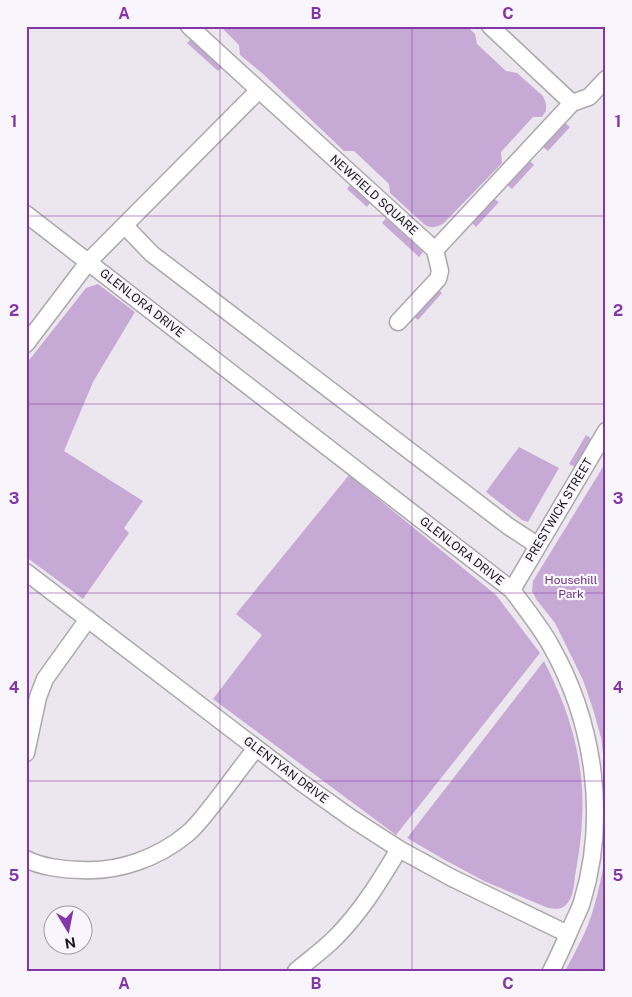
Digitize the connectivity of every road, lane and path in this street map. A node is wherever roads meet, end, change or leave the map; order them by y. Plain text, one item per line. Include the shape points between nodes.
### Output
1 (189, 26) edge
2 (490, 26) edge
3 (606, 79) edge
4 (259, 90) junction
5 (572, 103) junction
6 (26, 214) edge
7 (125, 226) junction
8 (435, 250) junction
9 (89, 261) junction
10 (398, 322) dead end
11 (26, 344) edge
12 (606, 431) edge
13 (537, 545) junction
14 (26, 572) edge
15 (512, 590) junction
16 (88, 619) junction
17 (256, 748) junction
18 (26, 753) edge
19 (398, 849) junction
20 (26, 859) edge
21 (568, 934) junction
22 (296, 971) edge
23 (551, 971) edge

1 - 4 street, NEWFIELD SQUARE
2 - 5 street
3 - 5 street via 588,97
4 - 7 street
4 - 8 street, NEWFIELD SQUARE
5 - 8 street
6 - 9 street, GLENLORA DRIVE
7 - 9 street
7 - 13 street via 152,254
8 - 10 street via 440,271 438,279
9 - 11 street
9 - 15 street, GLENLORA DRIVE
12 - 13 street, PRESTWICK STREET
13 - 15 street, PRESTWICK STREET
14 - 16 street, GLENTYAN DRIVE
15 - 21 street, GLENLORA DRIVE via 550,645 569,685 587,737 593,772 595,824 590,866 582,902
16 - 17 street, GLENTYAN DRIVE
16 - 18 street via 45,679
17 - 19 street, GLENTYAN DRIVE
17 - 20 street via 200,821 187,834 144,860 96,871 52,867
19 - 21 street, GLENTYAN DRIVE
19 - 22 street via 374,891 351,920
21 - 23 street, GLENLORA DRIVE

